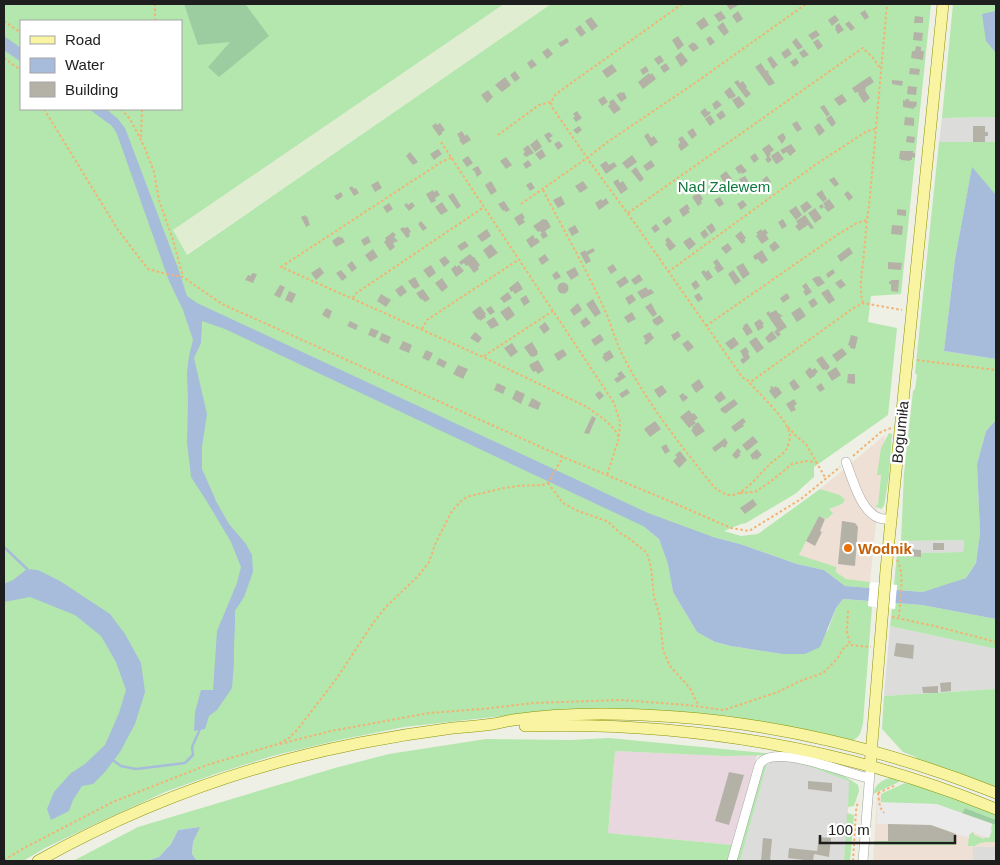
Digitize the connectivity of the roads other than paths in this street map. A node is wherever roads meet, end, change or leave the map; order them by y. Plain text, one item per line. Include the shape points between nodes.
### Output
1 (943, 4) edge
2 (846, 462) road end
3 (891, 520) junction
4 (493, 724) junction
5 (871, 752) junction
6 (870, 772) junction
7 (996, 793) edge
8 (996, 809) edge
9 (38, 861) edge
10 (732, 861) edge
11 (863, 861) edge

1 - 3 main road, Bogumiła
2 - 3 street via 868,509 879,518
3 - 5 main road, Bogumiła
4 - 5 main road via 544,717 678,717 752,726
4 - 6 main road via 644,728 731,738 812,752
4 - 9 main road via 360,743 263,767 143,810
5 - 6 main road, Bogumiła
5 - 7 main road
6 - 8 main road via 923,782
6 - 10 street via 856,775 802,758 765,758 759,766
6 - 11 street, Bogumiła

